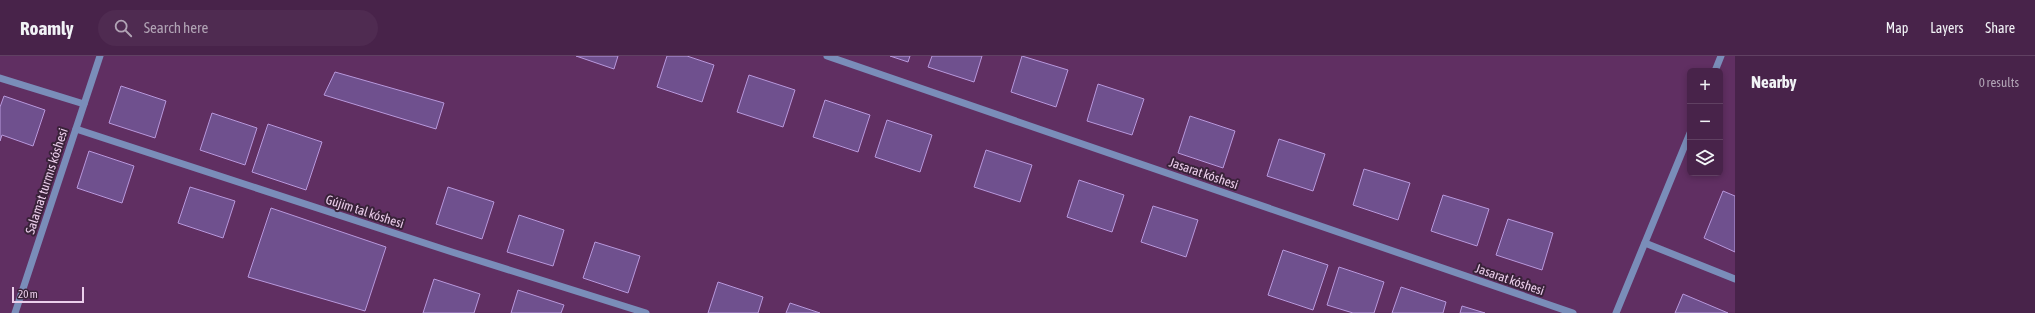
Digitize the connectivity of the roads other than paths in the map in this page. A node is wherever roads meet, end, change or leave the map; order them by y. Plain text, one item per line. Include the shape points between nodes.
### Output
1 (100, 56) edge
2 (827, 56) edge
3 (1722, 56) edge
4 (1716, 68) edge
5 (0, 78) edge
6 (84, 104) junction
7 (76, 129) junction
8 (1687, 140) edge
9 (1645, 243) junction
10 (1735, 279) edge
11 (15, 313) edge
12 (646, 313) edge
13 (1573, 313) edge
14 (1616, 313) edge

1 - 6 street, Salamat turmıs kóshesi
2 - 13 street, Jasarat kóshesi
3 - 4 street
5 - 6 street
6 - 7 street, Salamat turmıs kóshesi
7 - 11 street, Salamat turmıs kóshesi
7 - 12 street, Gújim tal kóshesi
8 - 9 street
9 - 10 street
9 - 14 street

